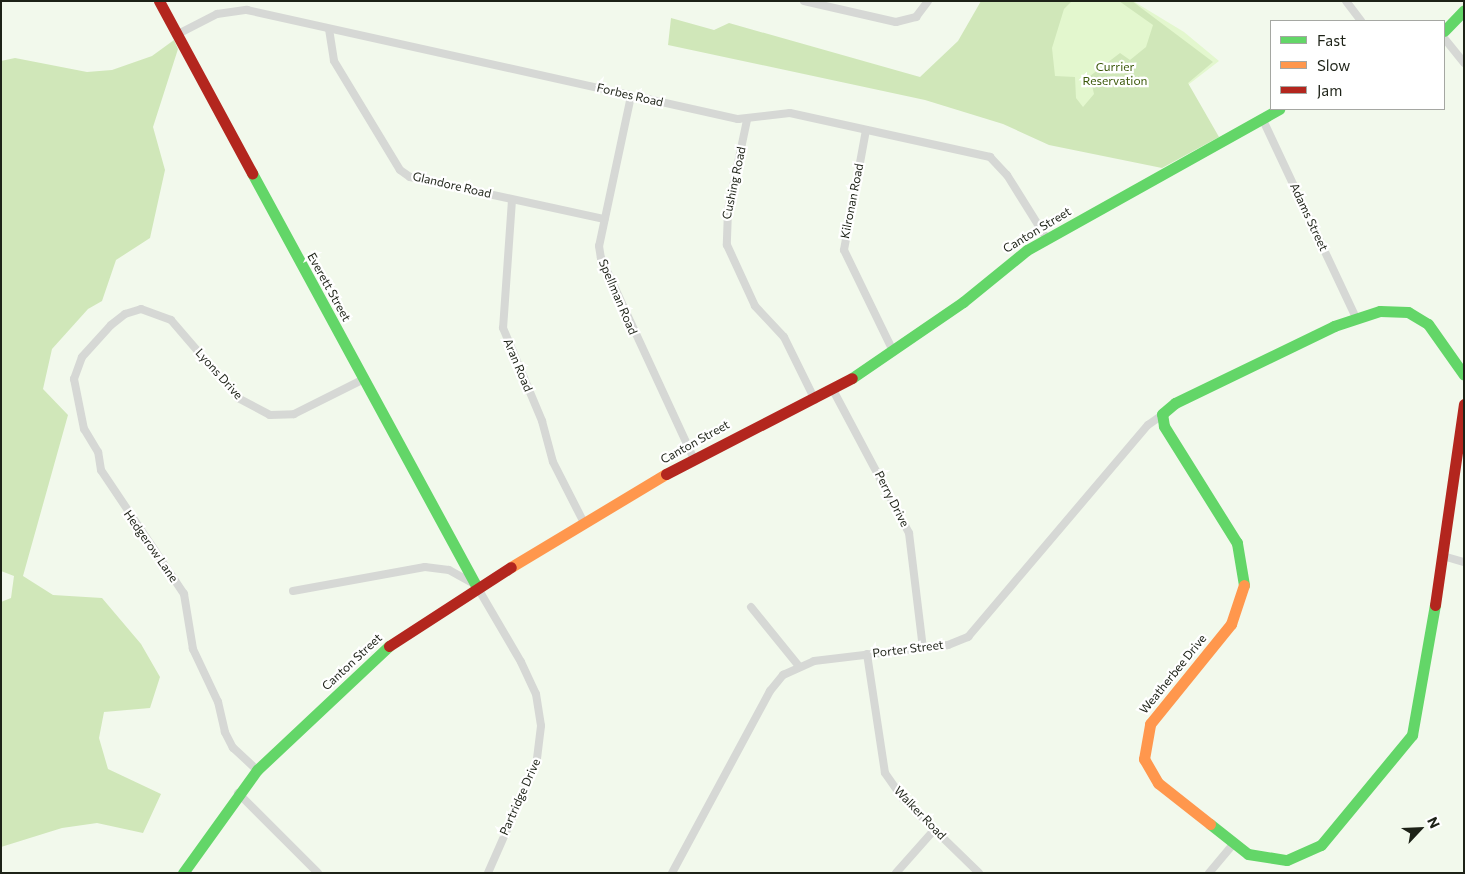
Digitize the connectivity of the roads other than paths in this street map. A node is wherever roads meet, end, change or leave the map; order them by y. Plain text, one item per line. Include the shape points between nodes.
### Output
1 (159, 1) edge
2 (804, 1) edge
3 (928, 1) edge
4 (1346, 1) edge
5 (1464, 10) edge
6 (1360, 20) edge
7 (329, 29) junction
8 (1445, 30) edge
9 (176, 35) junction
10 (1445, 39) edge
11 (1464, 64) edge
12 (631, 96) junction
13 (1278, 110) edge
14 (1262, 118) junction
15 (747, 120) junction
16 (866, 130) junction
17 (512, 200) junction
18 (605, 219) junction
19 (1047, 239) junction
20 (1355, 316) junction
21 (112, 325) joint
22 (893, 351) junction
23 (1464, 376) edge
24 (364, 379) junction
25 (833, 390) junction
26 (815, 400) junction
27 (1464, 404) edge
28 (1161, 416) junction
29 (694, 459) junction
30 (583, 521) junction
31 (1443, 556) junction
32 (1464, 562) edge
33 (476, 585) junction
34 (293, 591) dead end
35 (751, 607) dead end
36 (923, 648) junction
37 (868, 654) junction
38 (798, 665) junction
39 (257, 770) junction
40 (238, 793) junction
41 (934, 830) junction
42 (1233, 844) junction
43 (183, 873) edge
44 (318, 873) edge
45 (488, 873) edge
46 (672, 873) edge
47 (896, 873) edge
48 (979, 873) edge
49 (1209, 873) edge

1 - 9 street, Everett Street
2 - 3 street via 896,22 916,17
4 - 6 street
5 - 8 street
7 - 9 street, Forbes Road via 238,10 217,14
7 - 12 street, Forbes Road
7 - 17 street, Glandore Road via 334,61 400,170
9 - 24 street, Everett Street
10 - 11 street
12 - 15 street, Forbes Road
12 - 18 street, Spellman Road
13 - 14 street, Canton Street
14 - 19 street, Canton Street
14 - 20 street, Adams Street
15 - 16 street, Forbes Road via 790,114
15 - 26 street, Cushing Road via 728,210 727,245 755,306 784,337
16 - 19 street, Forbes Road via 990,157 1007,175
16 - 22 street, Kilronan Road via 844,250
17 - 18 street, Glandore Road
17 - 30 street, Aran Road via 503,328 542,420 553,462
18 - 29 street, Spellman Road via 601,258
19 - 22 street, Canton Street via 1013,259 963,302
20 - 23 street via 1380,310 1408,312 1437,331
20 - 28 street via 1174,403
21 - 24 street, Lyons Drive via 135,310 162,313 238,398 270,416 294,414
21 - 39 street, Hedgerow Lane via 82,357 74,379 84,429 116,496 184,594 193,649 218,702 226,732 233,748
22 - 25 street, Canton Street
24 - 33 street, Everett Street
25 - 26 street, Canton Street
25 - 36 street, Perry Drive via 909,533
26 - 29 street, Canton Street via 746,430
27 - 31 street, Weatherbee Drive
28 - 36 street, Porter Street via 1148,425 973,632 955,643
28 - 42 street, Weatherbee Drive via 1237,543 1244,585 1231,624 1150,724 1144,759 1158,783
29 - 30 street, Canton Street
30 - 33 street, Canton Street
31 - 32 street
31 - 42 street, Weatherbee Drive via 1423,687 1408,741 1331,836 1308,853 1287,860 1261,859
33 - 34 street via 449,570 425,566
33 - 39 street, Canton Street via 387,647
33 - 45 street, Partridge Drive via 536,694 542,726 536,764
35 - 38 street
36 - 37 street, Porter Street
37 - 38 street, Porter Street
37 - 41 street, Walker Road via 885,773
38 - 46 street via 770,691
39 - 40 street, Canton Street
40 - 43 street, Canton Street
40 - 44 street
41 - 47 street
41 - 48 street, Walker Road
42 - 49 street

